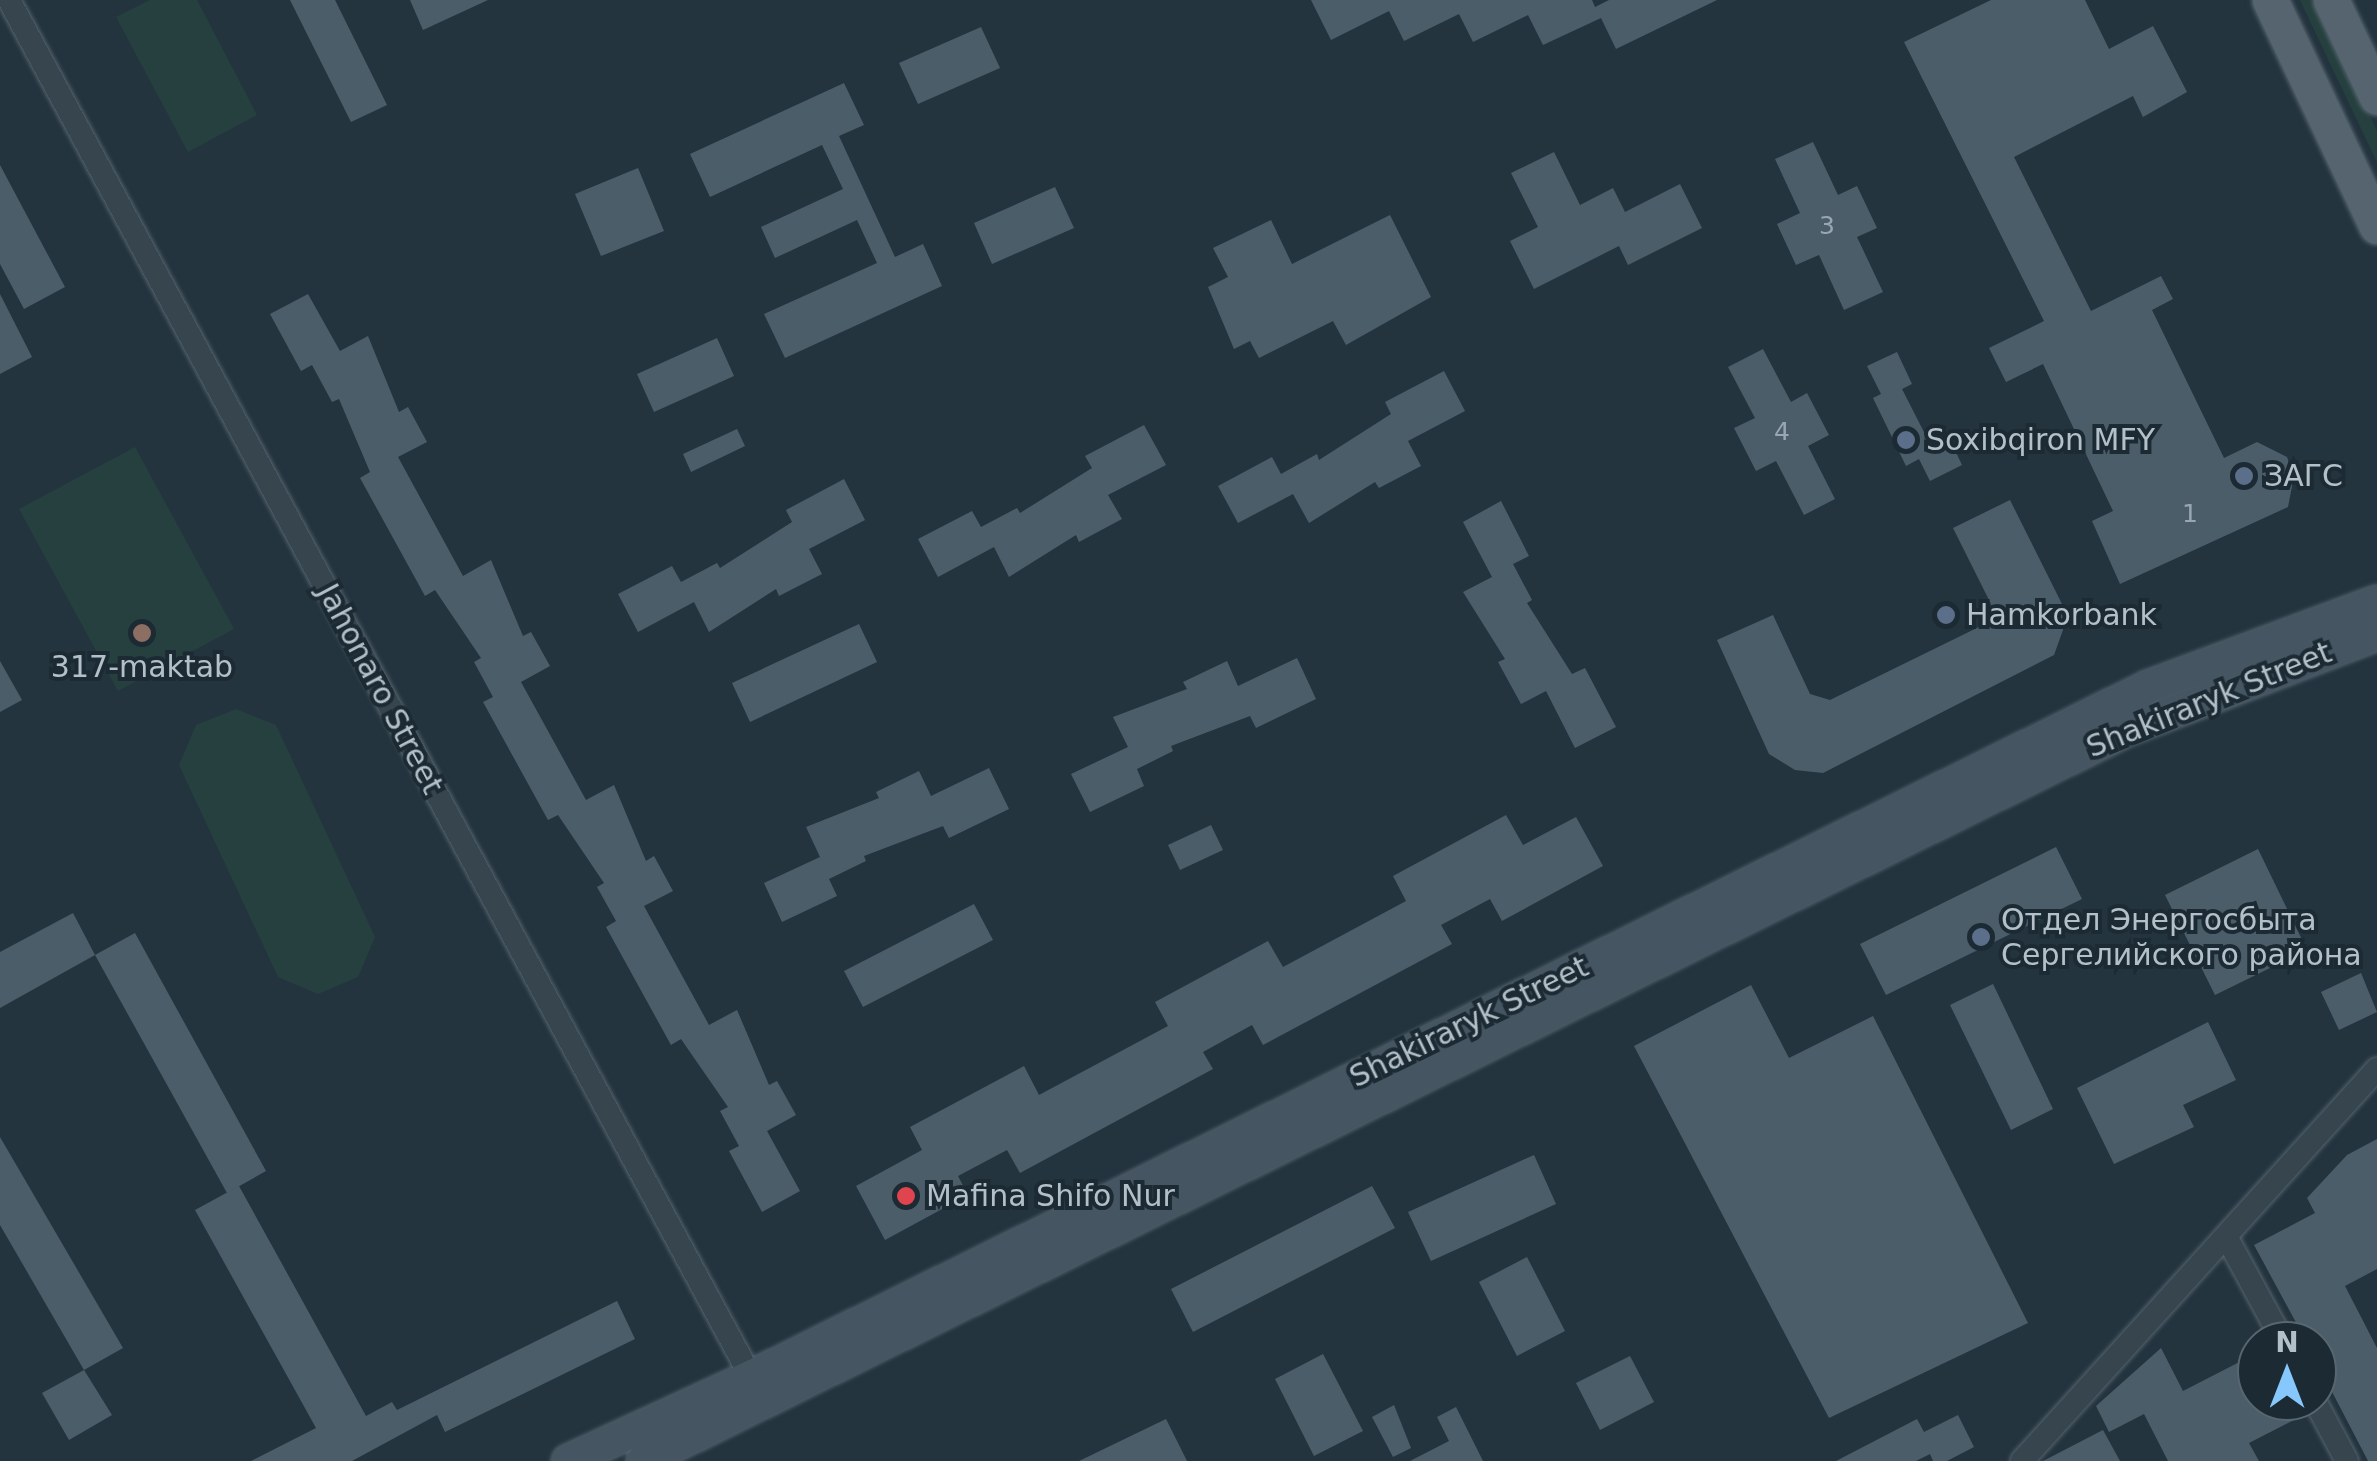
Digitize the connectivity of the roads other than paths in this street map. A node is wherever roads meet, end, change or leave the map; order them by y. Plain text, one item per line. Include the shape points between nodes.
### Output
1 (9, 0) edge
2 (2270, 0) edge
3 (2331, 0) edge
4 (2377, 97) edge
5 (2377, 226) edge
6 (2377, 602) edge
7 (2377, 634) edge
8 (2377, 1069) edge
9 (2228, 1238) junction
10 (2272, 1321) edge
11 (751, 1377) junction
12 (2325, 1421) edge
13 (2030, 1458) edge
14 (568, 1461) edge
15 (643, 1461) edge
16 (2347, 1461) edge

1 - 11 street, Jahonaro Street
2 - 5 main road
3 - 4 main road
6 - 11 main road, Shakiraryk Street via 2148,687
7 - 15 main road, Shakiraryk Street via 2131,728
8 - 9 street
9 - 10 street
9 - 13 street
11 - 14 main road, Shakiraryk Street
12 - 16 street

